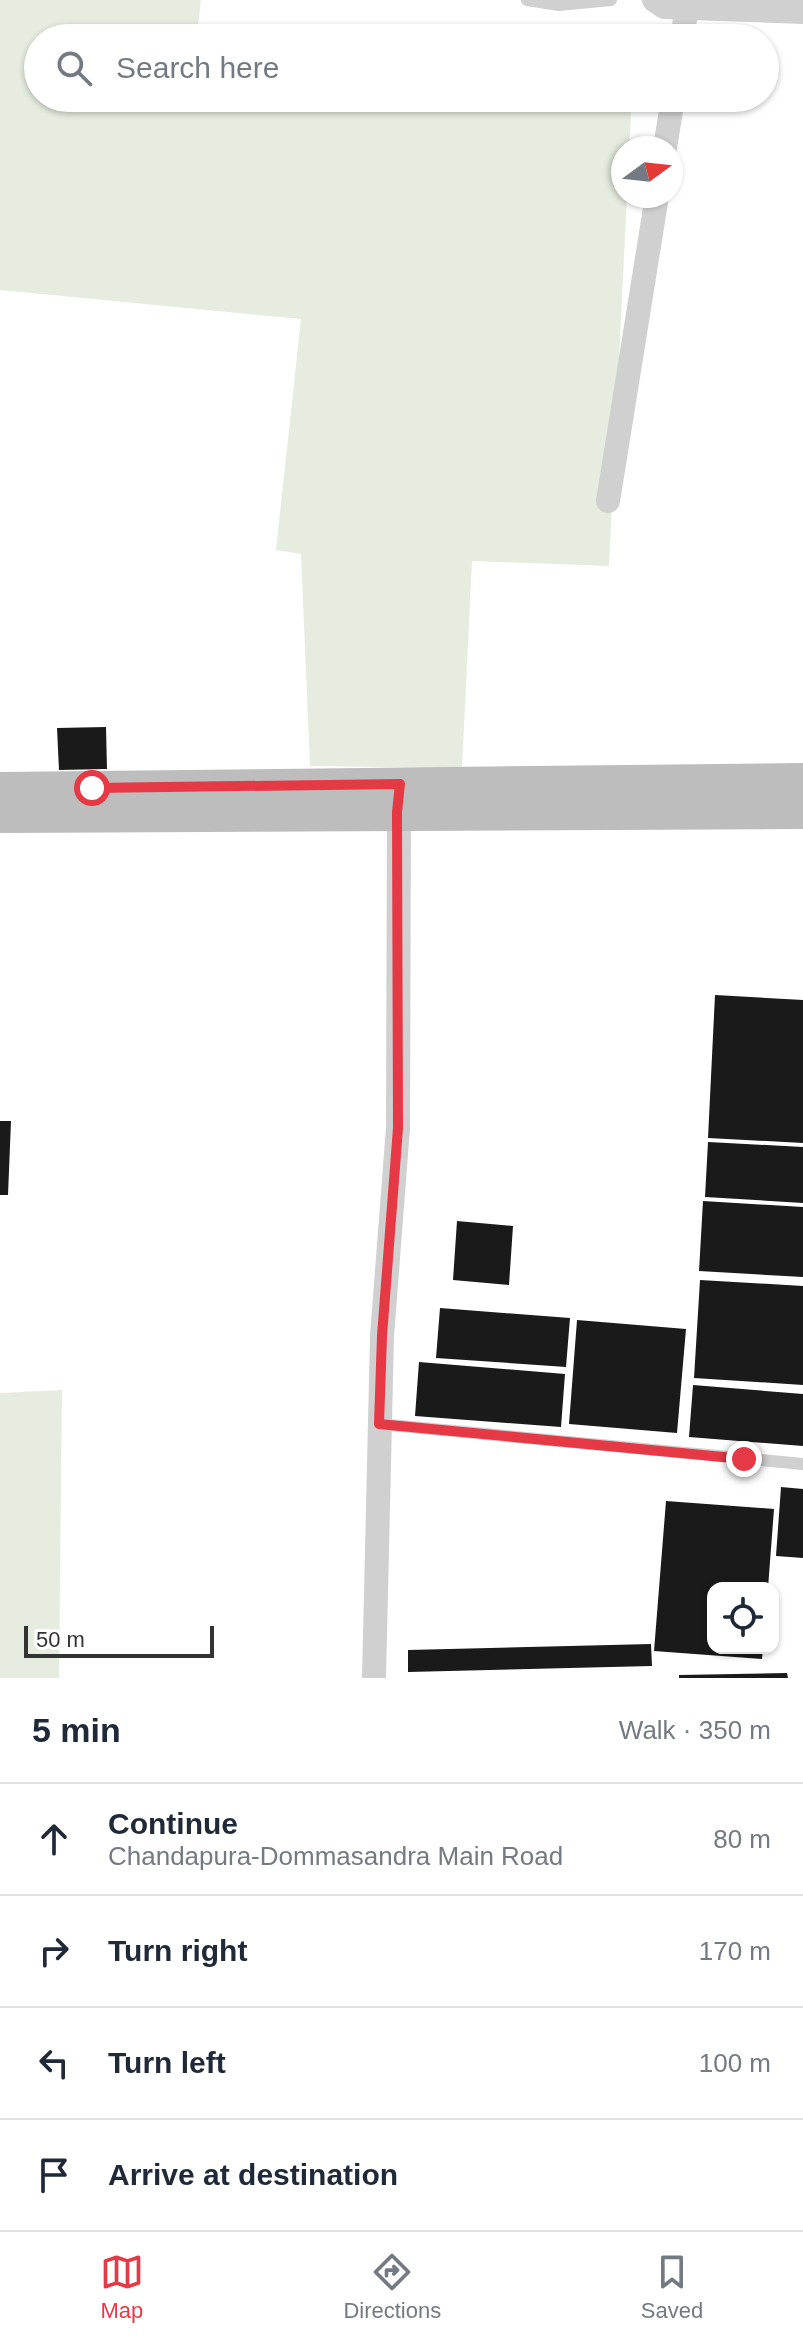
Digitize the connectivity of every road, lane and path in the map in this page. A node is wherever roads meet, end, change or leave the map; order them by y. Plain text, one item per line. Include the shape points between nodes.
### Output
1 (527, 0) edge
2 (611, 0) edge
3 (654, 0) edge
4 (688, 4) edge
5 (803, 12) edge
6 (684, 24) edge
7 (671, 112) edge
8 (667, 136) edge
9 (655, 208) edge
10 (608, 501) dead end
11 (803, 780) edge
12 (0, 789) edge
13 (399, 798) junction
14 (803, 812) edge
15 (0, 816) edge
16 (379, 1424) junction
17 (803, 1464) edge
18 (374, 1678) edge

1 - 2 lane via 559,5
3 - 4 street via 664,7
4 - 5 street
4 - 6 street
7 - 8 street
9 - 10 street
11 - 13 main road
12 - 13 main road
13 - 14 main road
13 - 15 main road
13 - 16 street via 398,1128
16 - 17 lane
16 - 18 street

